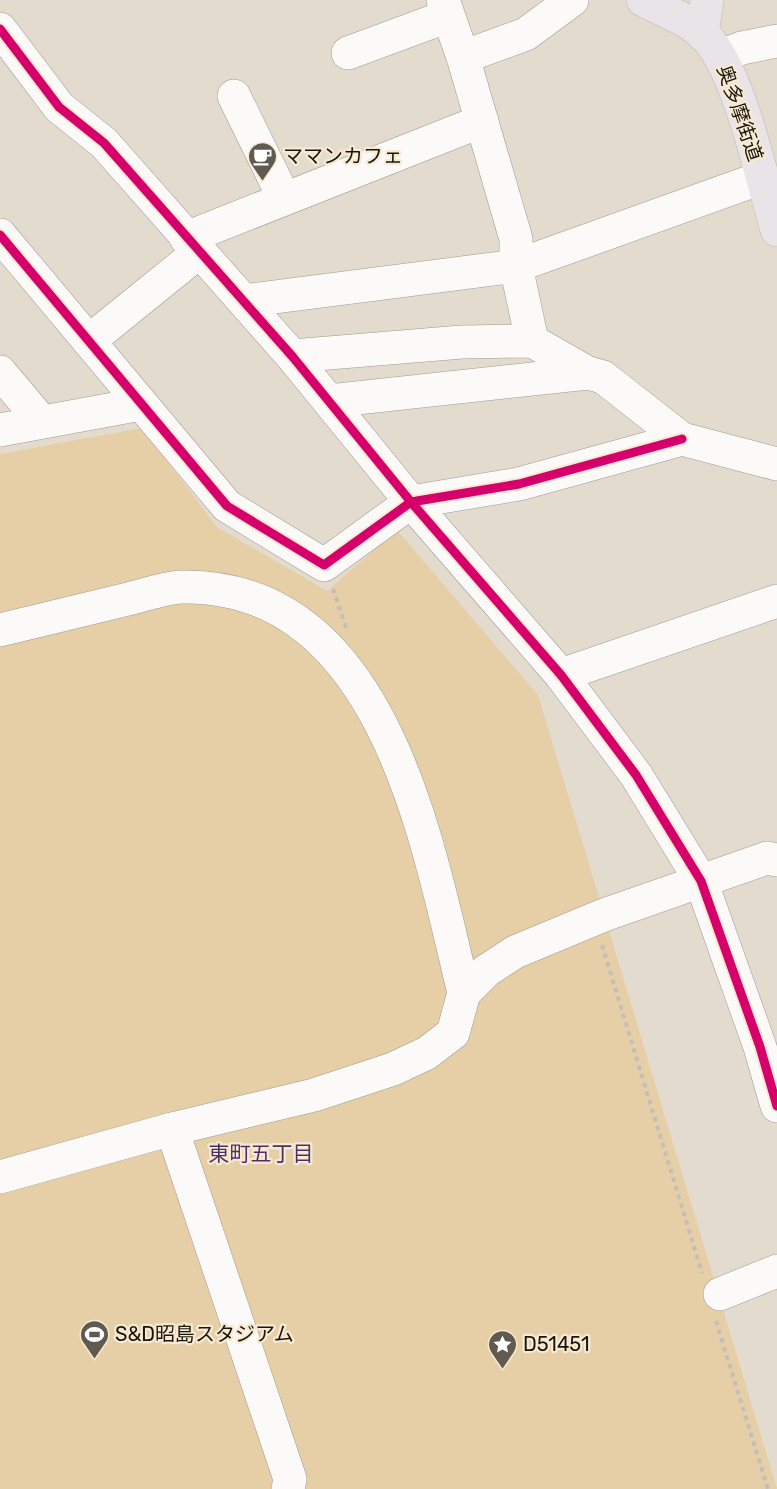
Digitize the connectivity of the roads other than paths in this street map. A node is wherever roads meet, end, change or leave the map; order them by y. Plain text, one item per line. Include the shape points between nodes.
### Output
1 (572, 0) edge
2 (644, 0) edge
3 (707, 0) edge
4 (446, 8) edge
5 (0, 30) edge
6 (777, 41) edge
7 (712, 45) junction
8 (348, 53) dead end
9 (464, 57) junction
10 (234, 96) dead end
11 (482, 121) junction
12 (761, 178) junction
13 (284, 198) junction
14 (777, 231) edge
15 (0, 236) edge
16 (193, 245) junction
17 (516, 267) junction
18 (244, 300) junction
19 (89, 341) junction
20 (532, 341) junction
21 (292, 357) junction
22 (0, 372) edge
23 (588, 373) junction
24 (329, 401) junction
25 (141, 404) junction
26 (42, 422) junction
27 (0, 430) edge
28 (682, 439) junction
29 (777, 464) edge
30 (411, 502) junction
31 (777, 601) edge
32 (0, 630) edge
33 (561, 675) junction
34 (774, 852) edge
35 (701, 881) junction
36 (464, 993) junction
37 (768, 1044) edge
38 (777, 1106) edge
39 (172, 1129) junction
40 (0, 1177) edge
41 (777, 1271) edge
42 (712, 1293) road end
43 (291, 1486) edge

1 - 9 street via 526,33
2 - 7 main road
3 - 7 main road
4 - 8 street
4 - 9 street
5 - 16 street via 59,107 104,143
6 - 7 street via 742,48
7 - 12 main road, 奥多摩街道 via 739,101
9 - 11 street
10 - 13 street
11 - 13 street
11 - 17 street via 516,239
12 - 14 main road, 奥多摩街道
12 - 17 street
13 - 16 street
15 - 19 street
16 - 18 street
16 - 19 street
17 - 18 street
17 - 20 street
18 - 21 street
19 - 25 street
20 - 21 street via 462,342
20 - 23 street
21 - 24 street
22 - 26 street
23 - 24 street
23 - 28 street via 603,377
24 - 30 street
25 - 26 street
25 - 30 street via 226,506 324,565
26 - 27 street
28 - 29 street
28 - 30 street via 519,484
30 - 33 street
31 - 33 street
32 - 36 street via 180,587 247,594 295,619 328,646 376,713 424,830
33 - 35 street via 636,775
34 - 35 street
35 - 36 street via 515,952 486,971
35 - 37 street
36 - 39 street via 453,1033 427,1053 393,1069 314,1095
37 - 38 street
39 - 40 street
39 - 43 street
41 - 42 street

